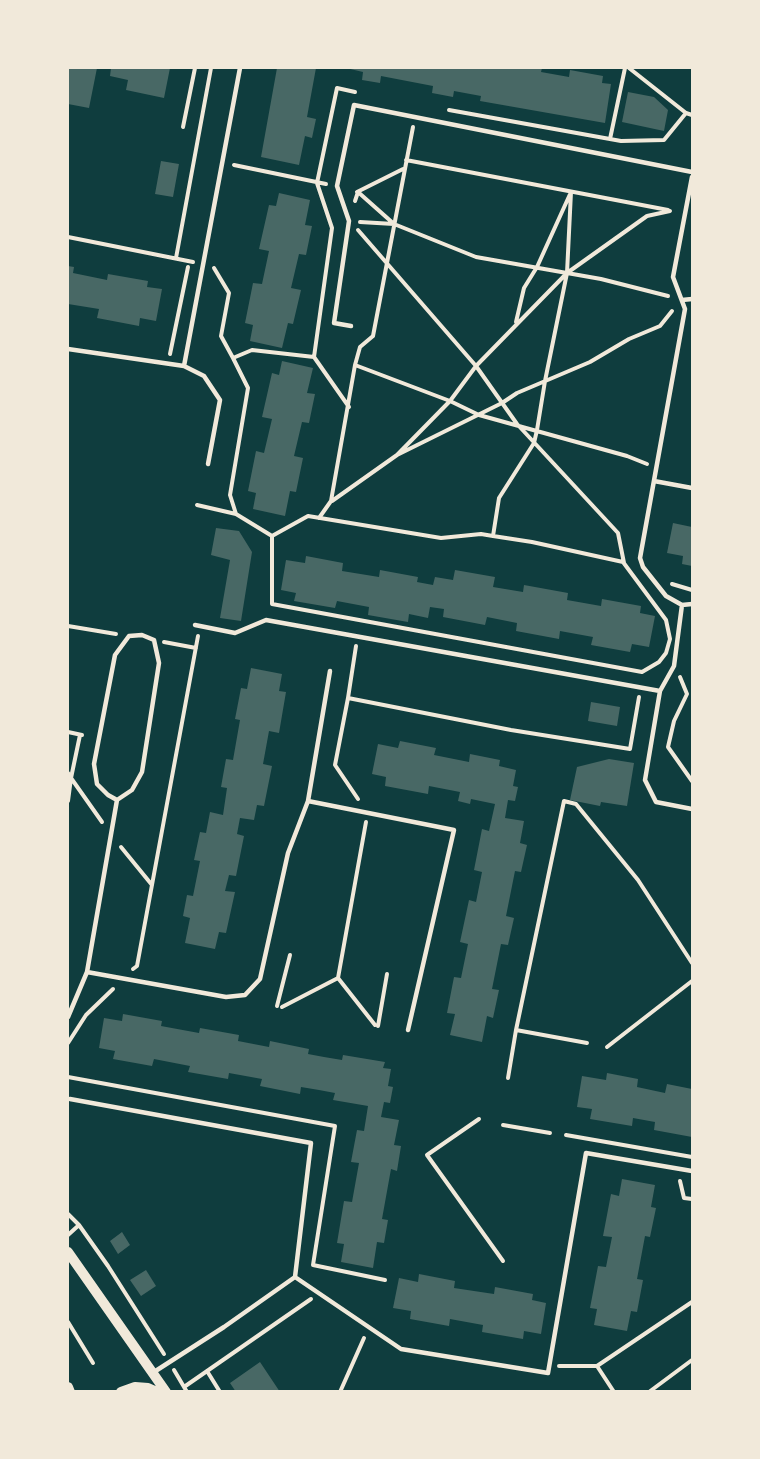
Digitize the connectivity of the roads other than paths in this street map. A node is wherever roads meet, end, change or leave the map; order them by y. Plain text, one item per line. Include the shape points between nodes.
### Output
1 (240, 68) edge
2 (693, 174) edge
3 (693, 299) edge
4 (682, 300) junction
5 (351, 326) dead end
6 (68, 348) edge
7 (184, 366) junction
8 (208, 464) dead end
9 (654, 481) junction
10 (693, 488) edge
11 (693, 604) edge
12 (682, 605) junction
13 (198, 625) road end
14 (330, 670) dead end
15 (660, 691) junction
16 (117, 800) junction
17 (308, 801) junction
18 (693, 809) edge
19 (87, 972) junction
20 (68, 1017) edge
21 (408, 1030) dead end
22 (70, 1099) dead end
23 (693, 1171) edge
24 (68, 1252) edge
25 (295, 1277) junction
26 (153, 1372) junction
27 (68, 1387) edge
28 (70, 1392) edge
29 (121, 1392) edge
30 (157, 1392) edge
31 (166, 1392) edge

1 - 7 lane
2 - 4 lane via 673,277
2 - 5 lane via 354,105 337,186 350,221 334,323
3 - 4 lane
4 - 9 lane via 685,309
6 - 7 lane
7 - 8 lane via 204,376 220,400
9 - 10 lane
9 - 12 lane via 640,558 666,596
11 - 12 lane
12 - 15 lane via 674,666
13 - 15 lane via 235,633 266,620
14 - 17 lane
15 - 18 lane via 645,780 656,802
16 - 16 lane via 132,790 142,772 159,663 154,640 142,635 129,636 114,655 94,764 97,784
16 - 19 lane
17 - 19 lane via 288,853 260,979 245,995 226,998
17 - 21 lane via 454,830
19 - 20 lane
22 - 25 lane via 311,1143
23 - 25 lane via 586,1153 548,1373 401,1349
24 - 26 street
25 - 26 lane
26 - 31 street
27 - 28 street
29 - 30 street via 148,1388

